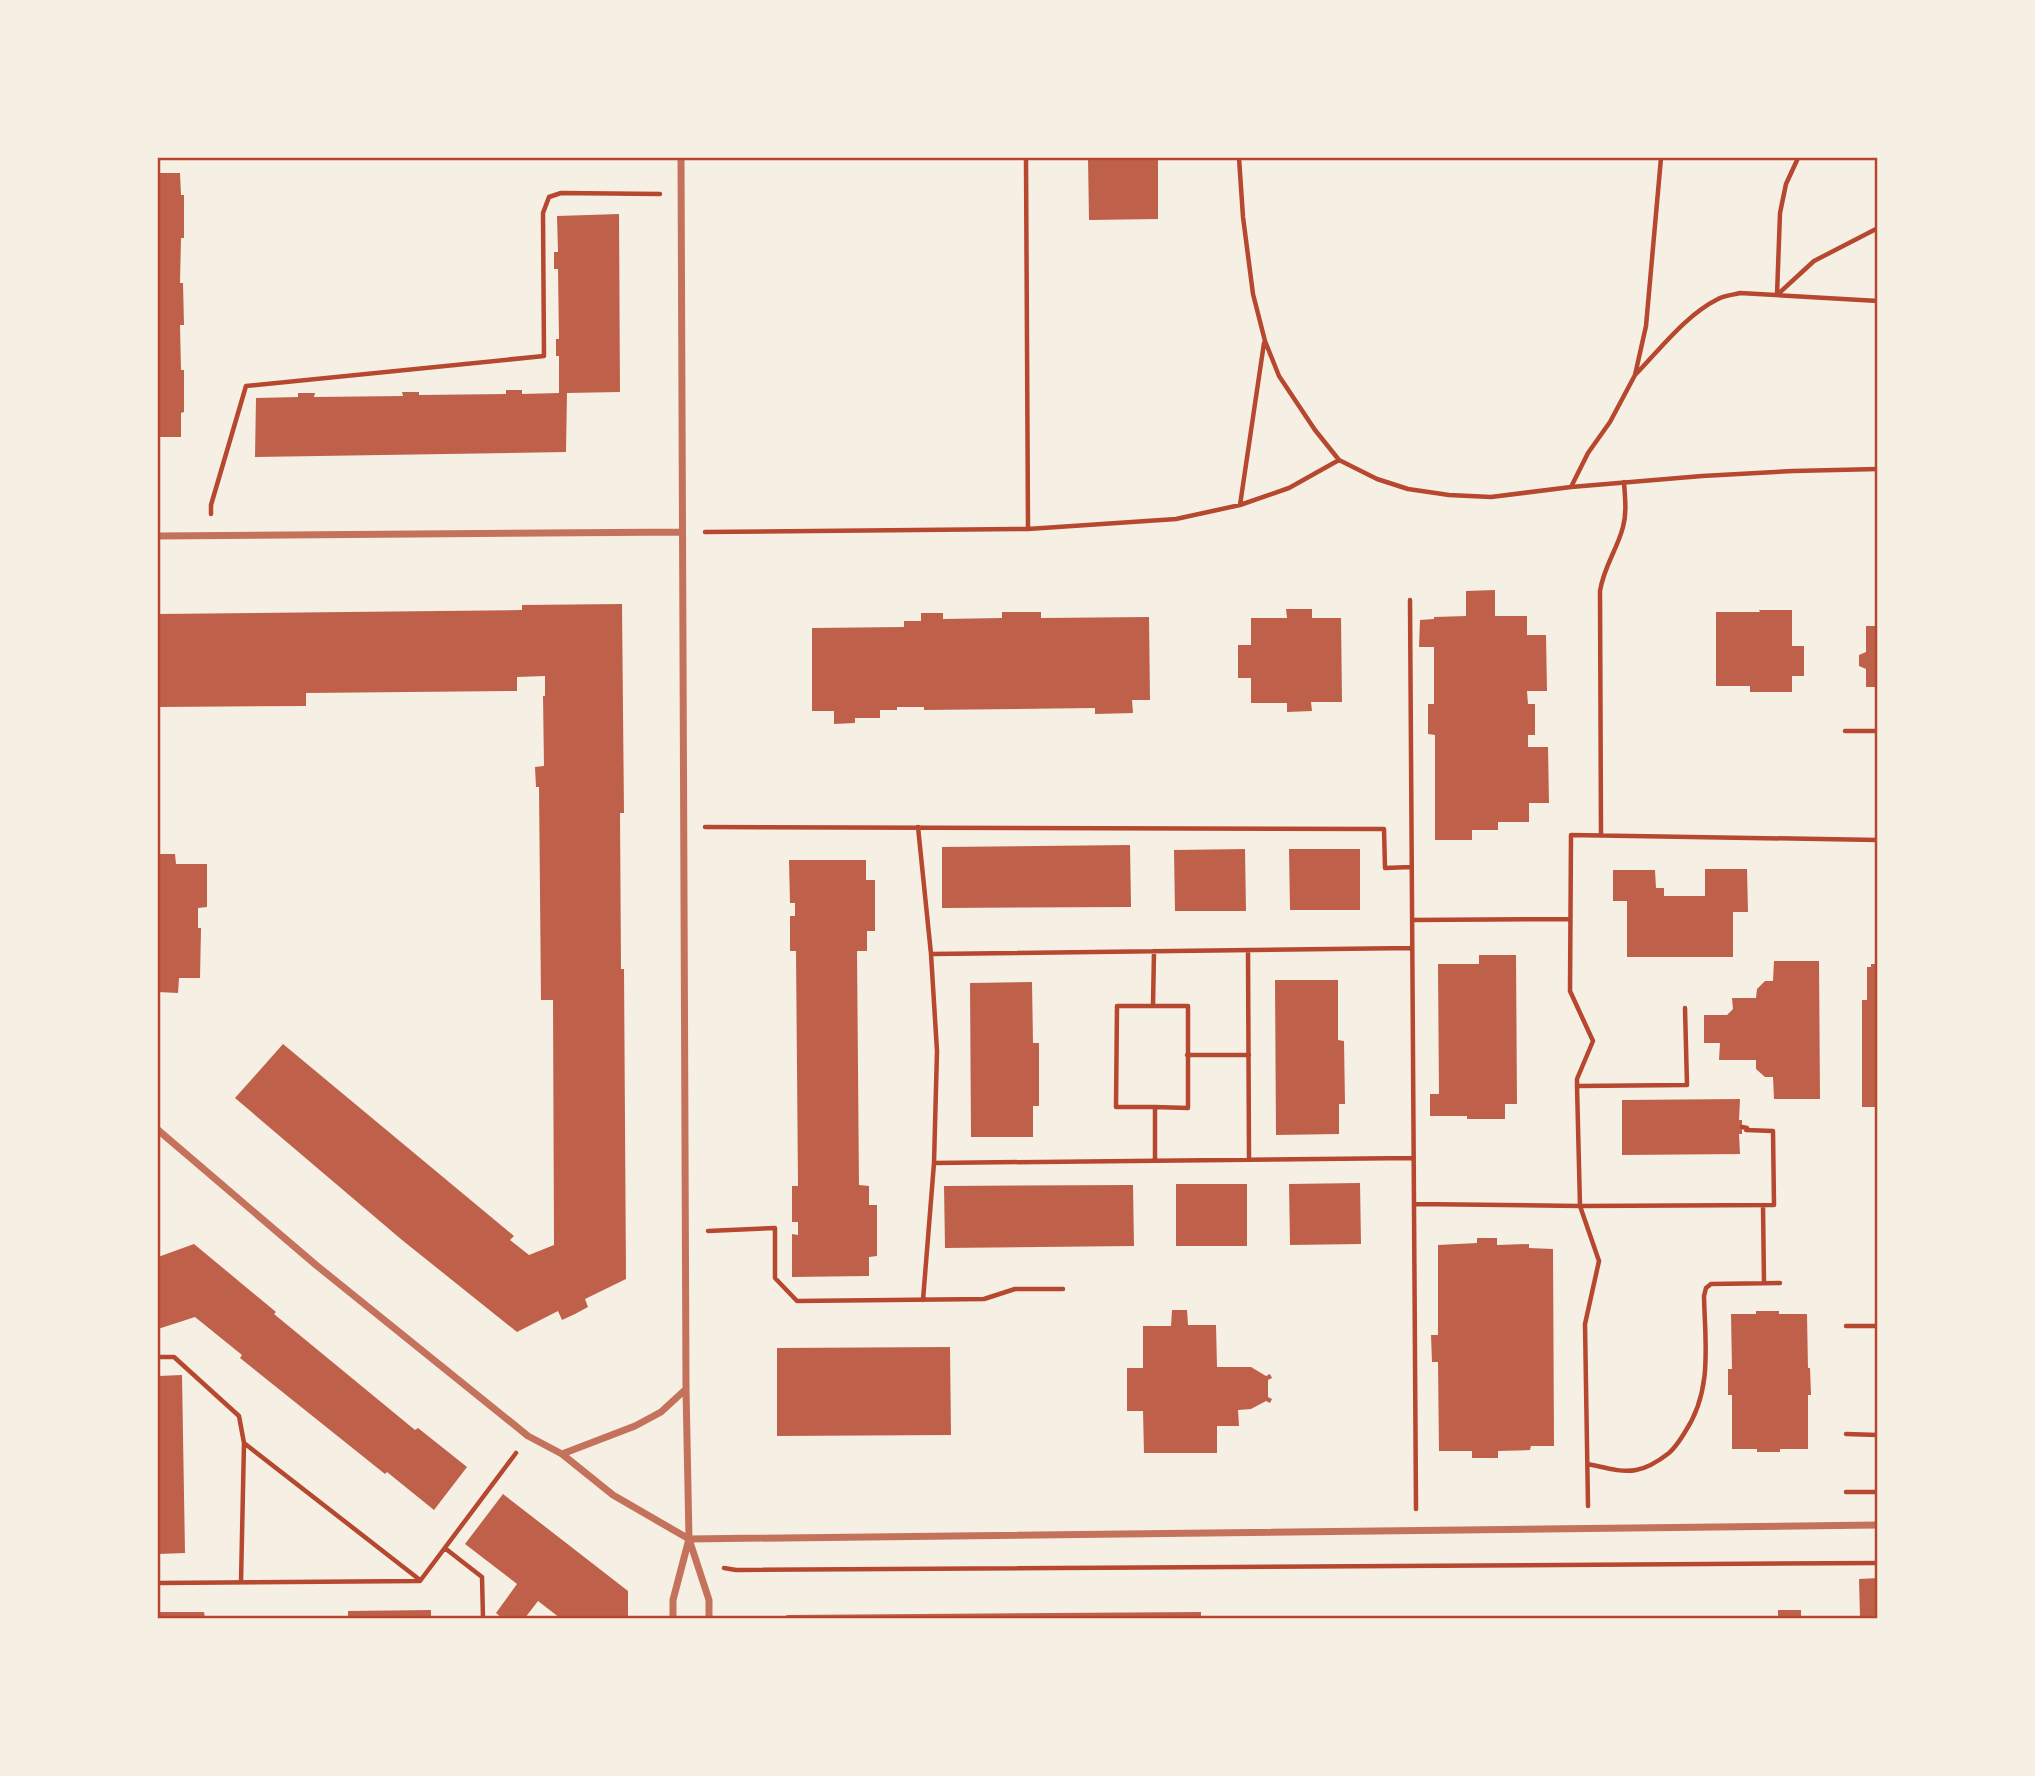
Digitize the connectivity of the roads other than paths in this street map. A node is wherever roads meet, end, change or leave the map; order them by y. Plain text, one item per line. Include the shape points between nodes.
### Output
1 (681, 158) edge
2 (681, 532) junction
3 (158, 536) edge
4 (158, 1130) edge
5 (685, 1389) junction
6 (562, 1454) junction
7 (1878, 1525) edge
8 (689, 1539) junction
9 (673, 1619) edge
10 (709, 1619) edge

1 - 2 street
2 - 3 street
2 - 5 street
4 - 6 street via 528,1436
5 - 6 street via 661,1412 635,1426
5 - 8 street
6 - 8 street via 613,1495
7 - 8 street
8 - 9 street via 673,1600
8 - 10 street via 709,1600

